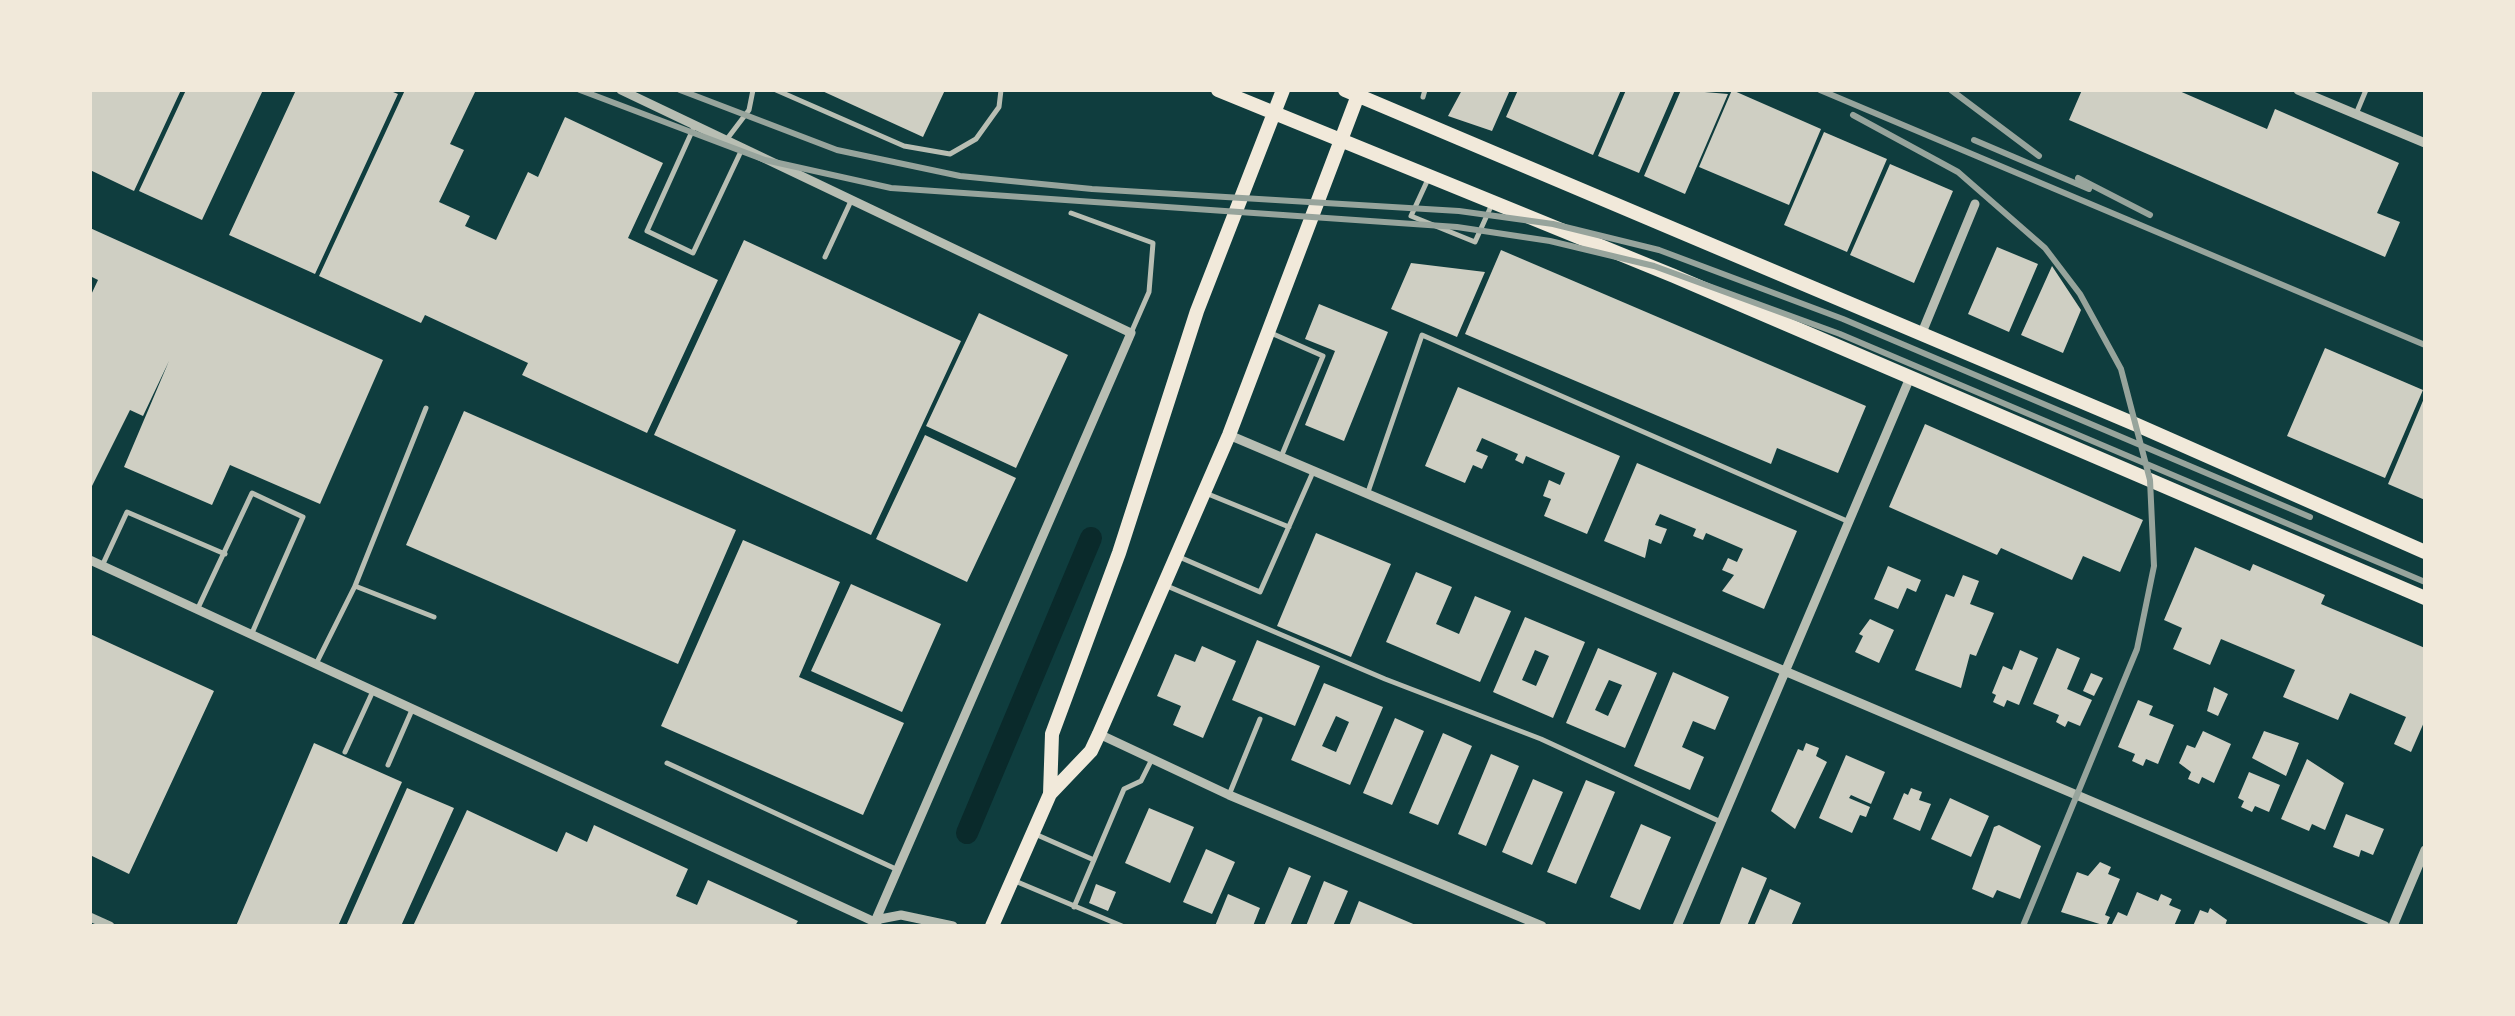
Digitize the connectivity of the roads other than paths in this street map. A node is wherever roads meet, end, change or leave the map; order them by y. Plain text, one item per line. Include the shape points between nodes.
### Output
1 (621, 90) edge
2 (752, 90) edge
3 (776, 90) edge
4 (1001, 90) edge
5 (1218, 90) edge
6 (1283, 90) edge
7 (2298, 90) edge
8 (2366, 90) edge
9 (1354, 92) edge
10 (1274, 112) junction
11 (2356, 114) junction
12 (695, 124) junction
13 (1343, 138) junction
14 (727, 140) junction
15 (2425, 143) edge
16 (743, 147) junction
17 (1430, 174) junction
18 (852, 198) junction
19 (1494, 201) junction
20 (1975, 204) dead end
21 (1070, 213) dead end
22 (825, 257) dead end
23 (1270, 332) junction
24 (1131, 333) junction
25 (1920, 337) junction
26 (1909, 380) junction
27 (426, 408) dead end
28 (1229, 435) junction
29 (1281, 458) junction
30 (1313, 472) junction
31 (1204, 492) junction
32 (1367, 494) junction
33 (1848, 522) junction
34 (1289, 528) junction
35 (2425, 552) edge
36 (224, 554) junction
37 (1176, 555) junction
38 (90, 560) edge
39 (102, 566) junction
40 (1164, 584) junction
41 (355, 586) junction
42 (2425, 598) edge
43 (197, 610) junction
44 (434, 617) dead end
45 (251, 635) junction
46 (316, 665) junction
47 (1784, 673) junction
48 (373, 691) junction
49 (412, 710) junction
50 (1260, 719) dead end
51 (1099, 734) junction
52 (345, 752) dead end
53 (1152, 758) junction
54 (667, 763) dead end
55 (388, 764) dead end
56 (1050, 794) junction
57 (1229, 795) junction
58 (1721, 822) junction
59 (1033, 832) junction
60 (2425, 850) edge
61 (1094, 860) junction
62 (898, 870) junction
63 (1012, 880) junction
64 (1074, 907) junction
65 (90, 917) edge
66 (876, 924) edge
67 (110, 926) edge
68 (952, 926) edge
69 (992, 926) edge
70 (1122, 926) edge
71 (1542, 926) edge
72 (1677, 926) edge
73 (2385, 926) edge
74 (2393, 926) edge

1 - 12 street
2 - 14 lane via 749,110
3 - 4 lane via 904,146 950,154 976,139 999,107
5 - 10 main road
6 - 10 main road
7 - 11 street
8 - 11 lane
9 - 13 main road
9 - 25 main road
10 - 13 main road
10 - 56 main road via 1203,295 1052,734
11 - 15 street
12 - 14 street
12 - 16 lane via 647,231 693,253
13 - 17 main road
13 - 23 main road
14 - 16 street
16 - 18 street
17 - 19 main road
17 - 19 lane via 1412,216 1475,242
18 - 22 lane
18 - 24 street
19 - 26 main road
20 - 25 street
21 - 24 lane via 1153,243 1149,292
23 - 28 main road
23 - 29 lane via 1323,356
24 - 62 street
25 - 35 main road
26 - 33 street
26 - 42 main road
27 - 41 lane
28 - 29 street
28 - 31 main road
29 - 30 street
30 - 32 street
30 - 34 lane
31 - 34 lane
31 - 37 main road
32 - 33 lane via 1422,335
32 - 47 street
33 - 47 street
34 - 37 lane via 1260,592
36 - 39 lane via 128,512
36 - 43 lane
36 - 45 lane via 252,494 304,518
37 - 40 main road
38 - 39 street
39 - 43 street
40 - 51 main road
40 - 58 lane via 1540,739
41 - 44 lane
41 - 46 lane
43 - 45 street
45 - 46 street
46 - 48 street
47 - 58 street
47 - 73 street
48 - 49 street
48 - 52 lane
49 - 55 lane
49 - 66 street
50 - 57 lane
51 - 53 street
51 - 56 main road
53 - 57 street
53 - 61 lane via 1141,780 1124,789
54 - 62 lane
56 - 59 main road
57 - 71 street
58 - 72 street
59 - 61 lane
59 - 63 main road
60 - 74 street
61 - 64 lane
62 - 66 street
63 - 64 lane
63 - 69 main road
64 - 70 lane
65 - 67 street
66 - 68 street via 902,915

